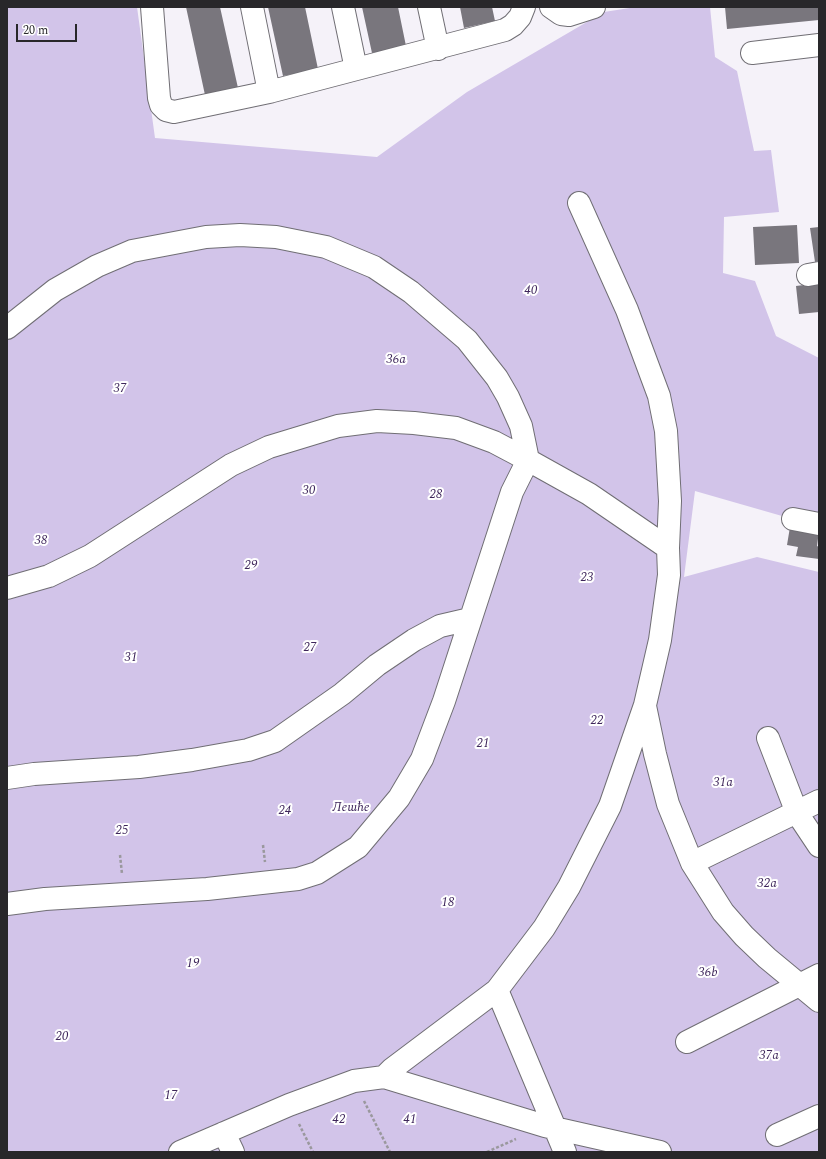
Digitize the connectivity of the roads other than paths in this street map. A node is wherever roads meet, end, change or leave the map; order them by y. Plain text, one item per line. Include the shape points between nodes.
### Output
1 (152, 7) edge
2 (252, 7) edge
3 (343, 7) edge
4 (429, 7) edge
5 (524, 7) edge
6 (551, 7) edge
7 (594, 7) edge
8 (819, 45) edge
9 (438, 49) junction
10 (752, 53) dead end
11 (356, 69) junction
12 (269, 92) junction
13 (579, 203) dead end
14 (7, 328) edge
15 (528, 460) junction
16 (793, 519) dead end
17 (819, 524) edge
18 (668, 548) junction
19 (7, 588) edge
20 (470, 619) junction
21 (645, 705) junction
22 (768, 738) dead end
23 (7, 778) edge
24 (819, 801) edge
25 (797, 813) junction
26 (819, 846) edge
27 (692, 863) junction
28 (7, 904) edge
29 (809, 980) edge
30 (497, 990) junction
31 (819, 1001) edge
32 (687, 1042) dead end
33 (384, 1077) junction
34 (819, 1116) edge
35 (555, 1128) junction
36 (224, 1133) junction
37 (777, 1136) dead end
38 (180, 1152) edge
39 (234, 1152) edge
40 (565, 1152) edge
41 (660, 1152) edge

1 - 12 street via 159,98 166,110 184,111
2 - 12 street
3 - 11 street
4 - 9 street
5 - 9 street via 520,17 505,30
6 - 7 street via 561,14
8 - 10 street
9 - 11 street
11 - 12 street
13 - 18 street via 618,288 659,396 666,431 670,501
14 - 15 street via 55,290 97,266 132,251 206,237 240,235 276,236 326,247 374,267 440,315 467,340 497,378 508,397 521,426
15 - 18 street via 588,494
15 - 19 street via 494,442 456,428 377,421 338,426 269,447 231,465 90,556 49,576
15 - 20 street via 512,492
16 - 17 street
18 - 21 street via 669,575 660,640
20 - 23 street via 440,626 414,640 275,741 248,750 192,760
20 - 28 street via 422,759 399,798 380,822 358,847 336,862 317,873 298,879 206,889 45,899
21 - 27 street via 668,804
21 - 30 street via 610,806 594,840 544,928
22 - 25 street
24 - 25 street
25 - 26 street
25 - 27 street
27 - 29 street via 723,912 744,936 767,958
29 - 31 street
29 - 32 street
30 - 33 street
30 - 35 street
33 - 35 street
33 - 36 street via 354,1081
34 - 37 street
35 - 40 street
35 - 41 street
36 - 38 street
36 - 39 street

